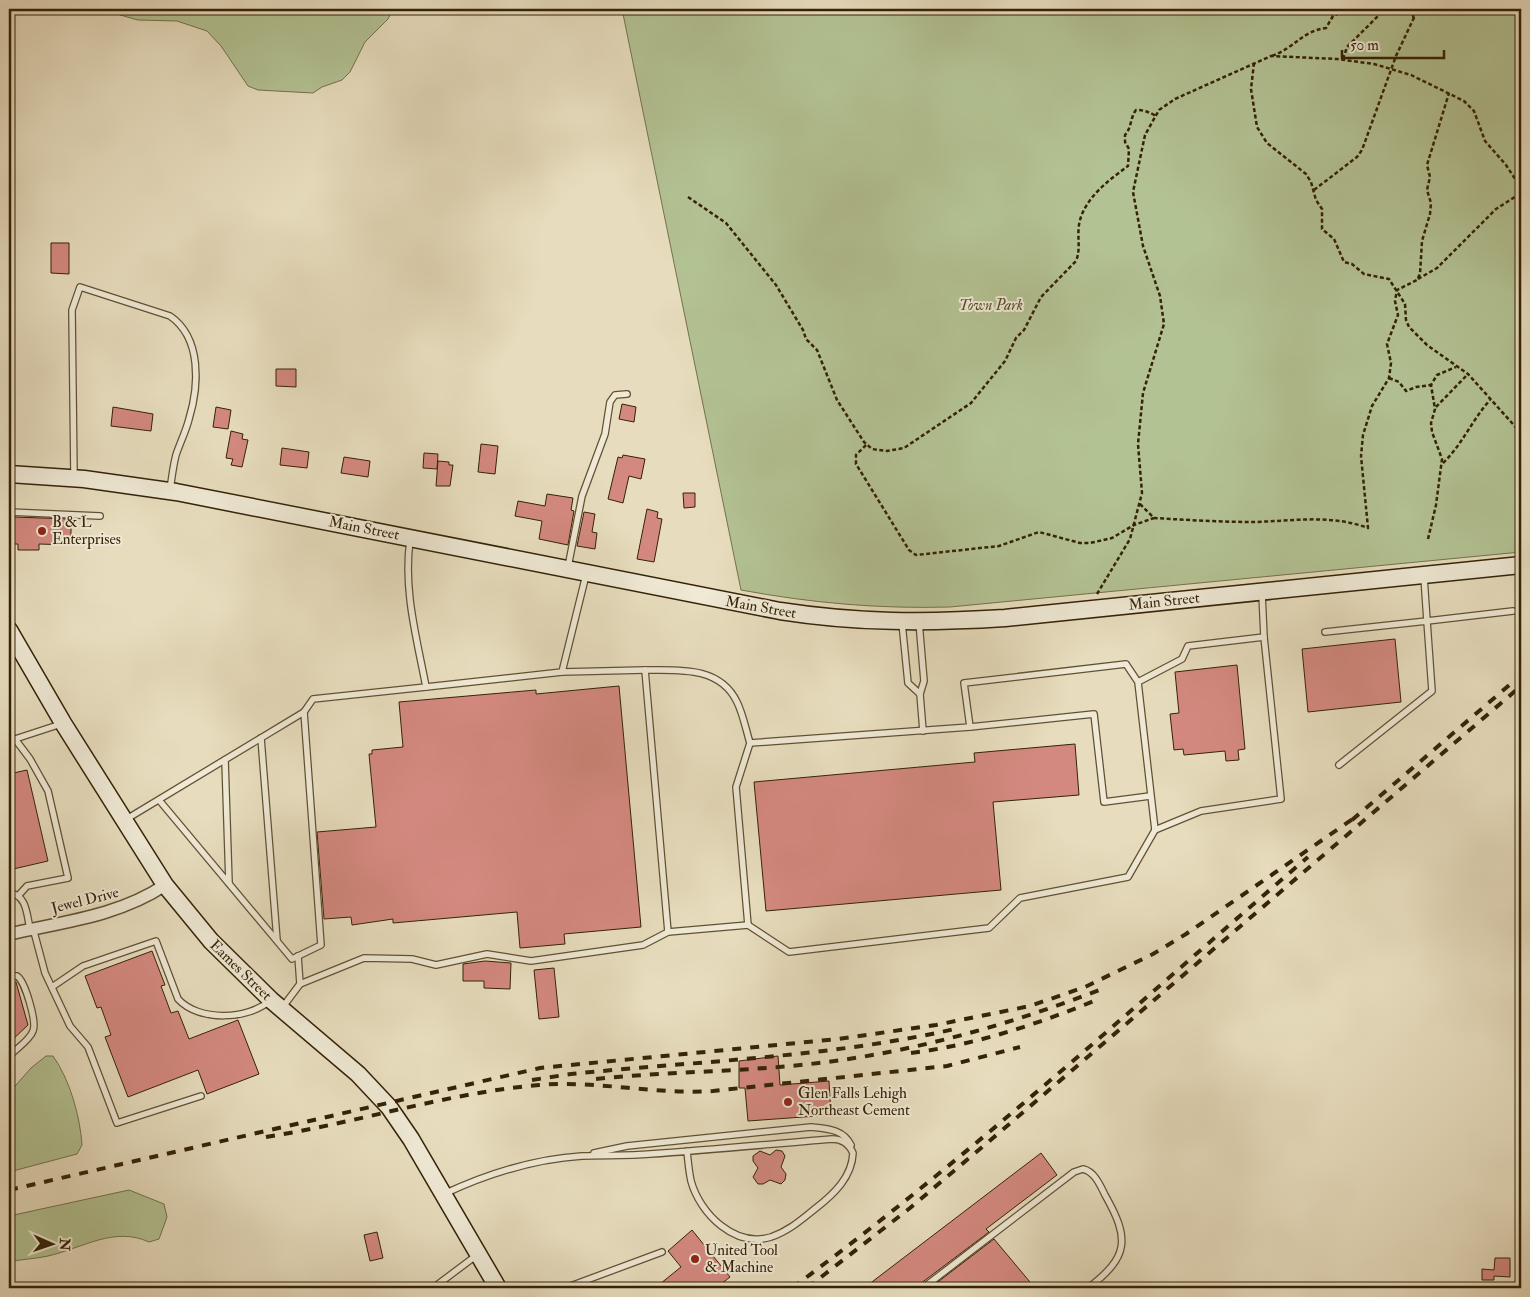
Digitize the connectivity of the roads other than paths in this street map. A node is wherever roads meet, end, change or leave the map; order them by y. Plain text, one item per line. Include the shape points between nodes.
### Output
1 (627, 394) dead end
2 (9, 474) edge
3 (74, 478) junction
4 (169, 491) junction
5 (9, 512) edge
6 (100, 516) dead end
7 (411, 538) junction
8 (1521, 565) edge
9 (568, 569) junction
10 (587, 573) junction
11 (1424, 575) junction
12 (1262, 592) junction
13 (1514, 611) dead end
14 (1427, 621) junction
15 (911, 622) junction
16 (9, 630) edge
17 (1325, 632) dead end
18 (1264, 637) junction
19 (645, 670) junction
20 (562, 672) junction
21 (1138, 682) junction
22 (426, 687) junction
23 (920, 694) junction
24 (304, 712) junction
25 (63, 723) junction
26 (970, 727) junction
27 (923, 731) junction
28 (261, 738) junction
29 (12, 740) edge
30 (750, 743) junction
31 (225, 760) junction
32 (1339, 765) dead end
33 (1150, 796) junction
34 (159, 800) junction
35 (124, 821) junction
36 (1155, 830) junction
37 (229, 884) junction
38 (165, 885) junction
39 (9, 894) edge
40 (18, 896) junction
41 (748, 925) junction
42 (31, 929) junction
43 (668, 932) junction
44 (9, 934) edge
45 (277, 941) junction
46 (298, 956) junction
47 (9, 976) edge
48 (300, 984) junction
49 (52, 987) junction
50 (276, 1004) junction
51 (9, 1056) edge
52 (201, 1096) dead end
53 (687, 1151) junction
54 (853, 1153) junction
55 (580, 1156) junction
56 (442, 1195) junction
57 (662, 1252) dead end
58 (477, 1255) junction
59 (433, 1288) edge
60 (498, 1288) edge
61 (565, 1288) edge
62 (923, 1288) edge
63 (1088, 1288) edge

1 - 9 lane via 615,395 610,402 605,434 582,496
2 - 3 main road, Main Street
3 - 4 main road, Main Street
3 - 4 lane via 72,310 80,287 170,316 181,324 189,340 197,372 190,418 176,457
4 - 7 main road, Main Street
5 - 6 lane
7 - 9 main road, Main Street
7 - 22 lane via 407,563 410,598
8 - 11 main road, Main Street
9 - 10 main road, Main Street
10 - 15 main road, Main Street via 809,616
10 - 20 lane
11 - 12 main road, Main Street
11 - 14 lane
12 - 15 main road, Main Street via 1005,618
12 - 18 lane
13 - 14 lane
14 - 17 lane
14 - 32 lane via 1432,692
15 - 23 lane via 924,681
15 - 23 lane via 908,683
16 - 25 main road, Eames Street
18 - 21 lane via 1188,646 1182,659
18 - 36 lane via 1281,799 1201,811
19 - 20 lane
19 - 30 lane via 697,670 724,683 737,702
19 - 43 lane
20 - 22 lane
21 - 26 lane via 1126,664 964,683
21 - 33 lane
22 - 24 lane via 313,699
23 - 27 lane
24 - 28 lane
24 - 46 lane via 321,945
25 - 29 lane
25 - 35 main road, Eames Street
26 - 27 lane
26 - 33 lane via 1094,714 1104,802
27 - 30 lane
28 - 31 lane
28 - 45 lane
29 - 40 lane via 35,766 48,791 68,878 26,886
30 - 41 lane via 736,788
31 - 34 lane
31 - 37 lane
33 - 36 lane
34 - 35 lane
34 - 37 lane
35 - 38 main road, Eames Street
36 - 41 lane via 1128,877 1020,898 988,928 789,952
37 - 45 lane
38 - 42 street, Jewel Drive via 120,908
38 - 50 main road, Eames Street via 211,941
39 - 40 lane
40 - 42 lane via 24,904
41 - 43 lane
42 - 44 street, Jewel Drive
42 - 49 lane
43 - 48 lane via 644,945 531,961 487,954 436,965 412,959 364,958
45 - 46 lane via 292,959
46 - 48 lane
47 - 51 lane via 17,976 24,982 34,1025 32,1034
48 - 50 lane
49 - 50 lane via 83,966 156,941 178,999 185,1007 196,1011 239,1014
49 - 52 lane via 70,1026 88,1047 118,1123
50 - 56 main road, Eames Street via 381,1097 407,1133
53 - 54 lane via 834,1139 846,1143
53 - 54 lane via 691,1182 704,1208 730,1232 757,1239 788,1230 830,1197 848,1174
53 - 55 lane
54 - 55 lane via 842,1133 811,1127 627,1146
55 - 56 lane via 510,1169
56 - 58 main road, Eames Street
57 - 61 lane
58 - 59 lane
58 - 60 main road, Eames Street
62 - 63 lane via 1074,1172 1083,1169 1095,1176 1116,1213 1122,1232 1116,1262

